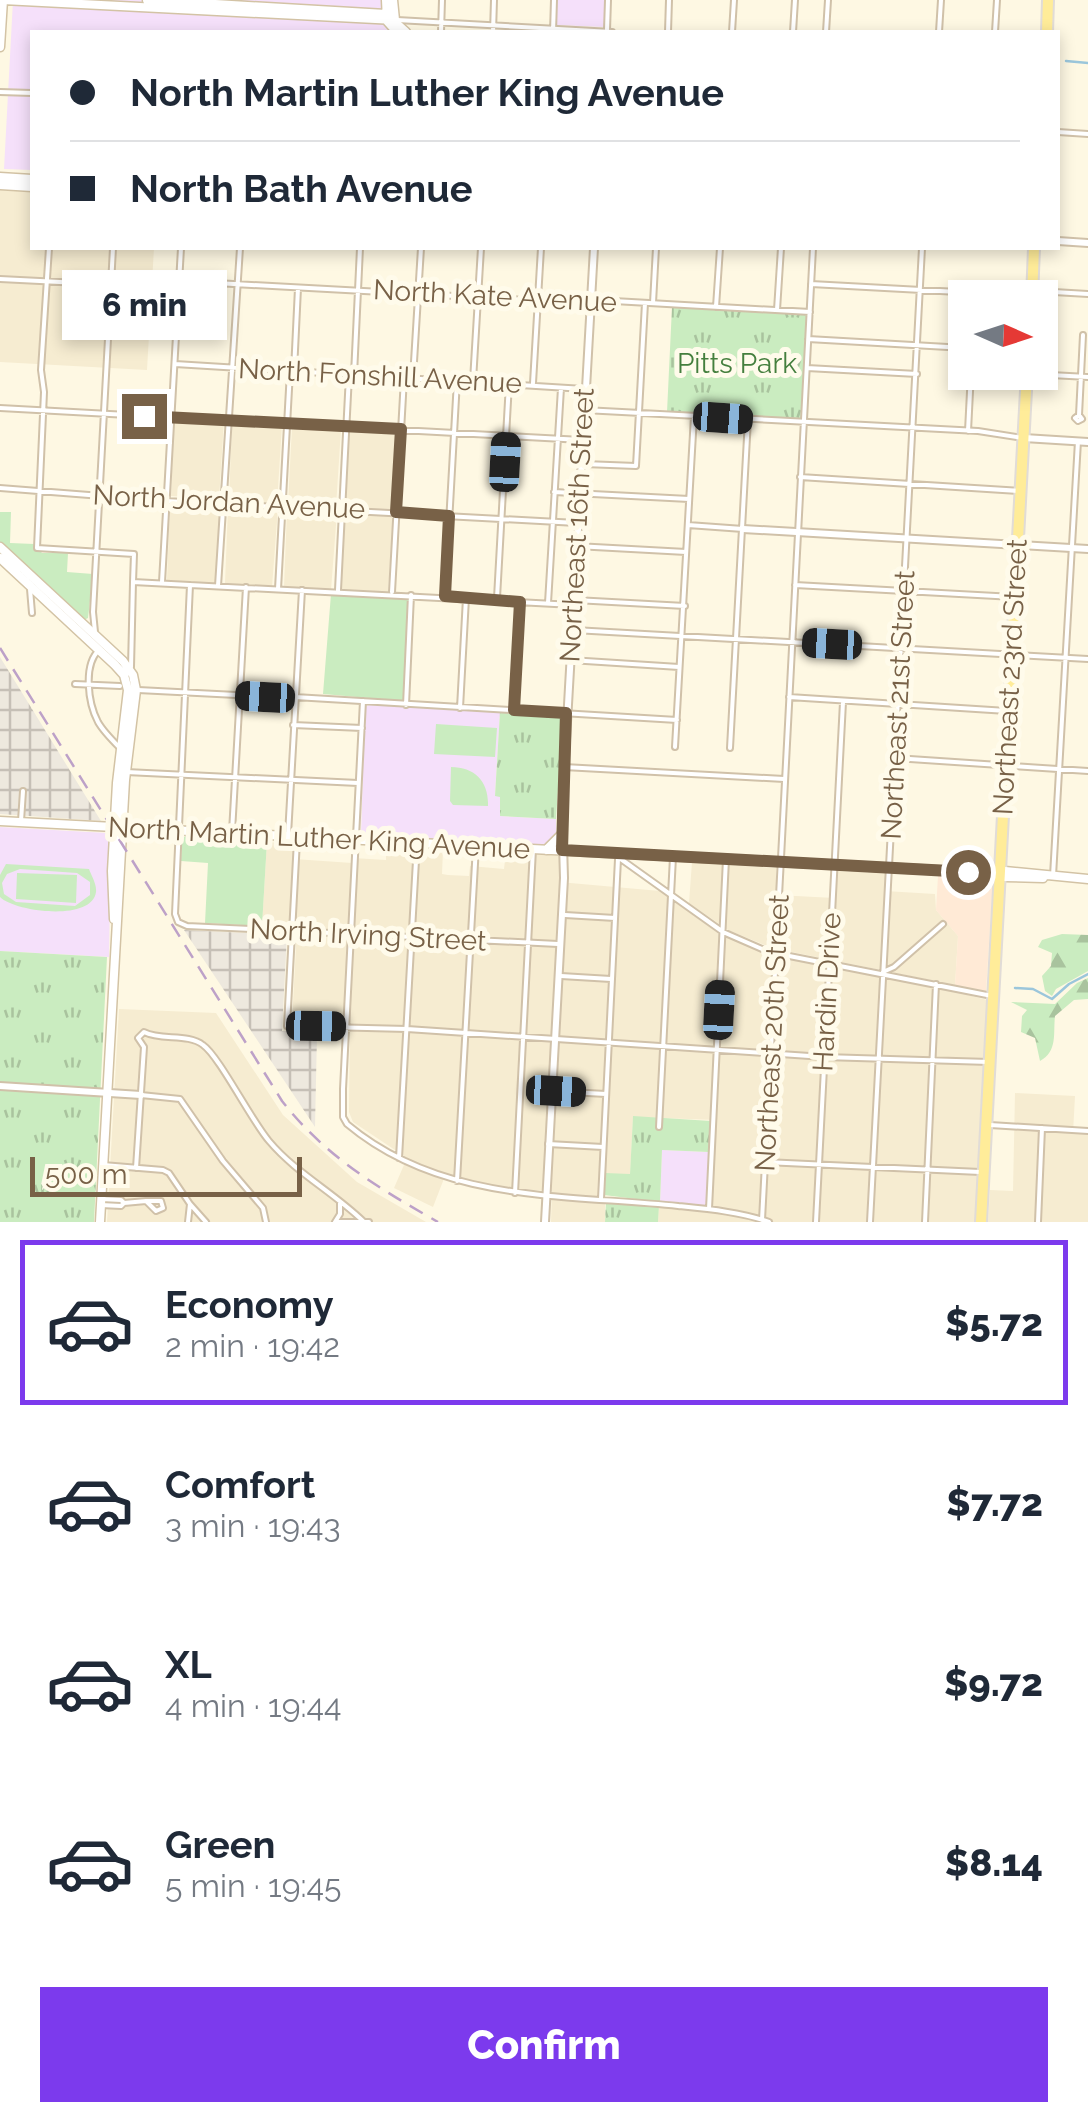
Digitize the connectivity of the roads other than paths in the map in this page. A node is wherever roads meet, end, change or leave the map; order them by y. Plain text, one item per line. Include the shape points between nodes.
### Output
1 (3, 0) edge
2 (389, 0) edge
3 (442, 0) edge
4 (494, 0) edge
5 (554, 0) edge
6 (608, 0) edge
7 (669, 0) edge
8 (734, 0) edge
9 (794, 0) edge
10 (828, 0) edge
11 (941, 0) edge
12 (997, 0) edge
13 (1048, 0) edge
14 (141, 2) edge
15 (389, 18) junction
16 (441, 23) junction
17 (493, 29) edge
18 (396, 30) edge
19 (404, 30) edge
20 (440, 30) edge
21 (523, 30) edge
22 (553, 30) edge
23 (609, 30) edge
24 (668, 30) edge
25 (732, 30) edge
26 (793, 30) edge
27 (826, 30) edge
28 (939, 30) edge
29 (995, 30) edge
30 (1046, 30) edge
31 (0, 46) edge
32 (0, 92) edge
33 (30, 93) edge
34 (1060, 132) edge
35 (1088, 134) edge
36 (0, 177) edge
37 (30, 179) edge
38 (0, 185) edge
39 (30, 187) edge
40 (1060, 241) edge
41 (1088, 243) edge
42 (49, 250) edge
43 (112, 250) edge
44 (181, 250) edge
45 (240, 250) edge
46 (360, 250) edge
47 (420, 250) edge
48 (480, 250) edge
49 (541, 250) edge
50 (594, 250) edge
51 (656, 250) edge
52 (720, 250) edge
53 (781, 250) edge
54 (813, 250) edge
55 (922, 250) edge
56 (1034, 250) edge
57 (0, 278) edge
58 (1033, 280) edge
59 (47, 281) junction
60 (180, 281) junction
61 (110, 284) junction
62 (238, 284) junction
63 (811, 284) junction
64 (179, 288) junction
65 (298, 288) junction
66 (358, 290) junction
67 (920, 290) junction
68 (948, 291) edge
69 (418, 293) junction
70 (1088, 294) edge
71 (1058, 295) edge
72 (478, 296) junction
73 (538, 300) junction
74 (590, 302) junction
75 (649, 303) junction
76 (716, 307) junction
77 (778, 310) junction
78 (810, 312) junction
79 (1083, 335) dead end
80 (808, 339) junction
81 (918, 345) junction
82 (948, 347) edge
83 (175, 364) junction
84 (232, 368) junction
85 (807, 368) junction
86 (292, 371) junction
87 (917, 374) junction
88 (352, 375) junction
89 (1058, 375) edge
90 (1081, 376) junction
91 (1088, 377) edge
92 (404, 378) junction
93 (413, 378) junction
94 (457, 380) junction
95 (473, 382) junction
96 (509, 383) junction
97 (533, 385) junction
98 (561, 386) junction
99 (585, 388) junction
100 (970, 390) edge
101 (1026, 390) edge
102 (0, 408) edge
103 (42, 410) junction
104 (584, 410) junction
105 (639, 412) junction
106 (102, 414) junction
107 (1079, 415) dead end
108 (694, 416) junction
109 (171, 418) junction
110 (748, 419) junction
111 (226, 421) junction
112 (288, 422) junction
113 (804, 422) junction
114 (347, 426) junction
115 (914, 428) junction
116 (401, 429) junction
117 (968, 431) junction
118 (454, 432) junction
119 (506, 435) junction
120 (558, 438) junction
121 (1023, 438) junction
122 (582, 440) junction
123 (1078, 441) junction
124 (1088, 442) edge
125 (581, 464) junction
126 (800, 478) junction
127 (910, 484) junction
128 (0, 488) edge
129 (40, 490) junction
130 (554, 492) junction
131 (1020, 492) junction
132 (579, 494) junction
133 (99, 495) junction
134 (689, 499) junction
135 (166, 502) junction
136 (222, 504) junction
137 (283, 506) junction
138 (342, 509) junction
139 (396, 512) junction
140 (449, 516) junction
141 (502, 518) junction
142 (552, 522) junction
143 (577, 523) junction
144 (688, 526) junction
145 (743, 529) junction
146 (798, 532) junction
147 (908, 538) junction
148 (1017, 545) junction
149 (576, 546) junction
150 (0, 547) edge
151 (1072, 548) junction
152 (1088, 549) edge
153 (96, 552) junction
154 (688, 552) junction
155 (0, 558) edge
156 (24, 581) junction
157 (134, 582) junction
158 (162, 583) junction
159 (190, 585) junction
160 (795, 585) junction
161 (218, 586) junction
162 (246, 588) junction
163 (278, 589) junction
164 (40, 590) junction
165 (302, 590) junction
166 (905, 591) junction
167 (338, 592) junction
168 (392, 594) junction
169 (411, 595) junction
170 (445, 596) junction
171 (1014, 597) junction
172 (466, 598) junction
173 (497, 600) junction
174 (520, 602) junction
175 (573, 602) junction
176 (548, 603) junction
177 (685, 606) junction
178 (93, 612) junction
179 (86, 627) junction
180 (571, 630) junction
181 (682, 636) junction
182 (92, 638) junction
183 (736, 639) junction
184 (791, 642) junction
185 (901, 648) junction
186 (99, 650) junction
187 (130, 652) junction
188 (1010, 654) junction
189 (119, 657) junction
190 (1065, 658) junction
191 (1088, 659) edge
192 (570, 660) junction
193 (680, 666) junction
194 (128, 674) junction
195 (75, 684) dead end
196 (90, 684) junction
197 (128, 689) junction
198 (185, 692) junction
199 (240, 696) junction
200 (789, 697) junction
201 (295, 698) junction
202 (363, 701) junction
203 (844, 702) junction
204 (898, 704) junction
205 (406, 705) junction
206 (460, 708) junction
207 (514, 710) junction
208 (1008, 711) junction
209 (566, 713) junction
210 (676, 720) junction
211 (293, 725) junction
212 (362, 728) junction
213 (675, 746) dead end
214 (730, 748) dead end
215 (121, 749) junction
216 (895, 758) junction
217 (1004, 764) junction
218 (564, 767) junction
219 (126, 768) junction
220 (1059, 768) junction
221 (1088, 771) edge
222 (180, 775) junction
223 (236, 778) junction
224 (784, 779) junction
225 (290, 780) junction
226 (358, 783) junction
227 (23, 790) dead end
228 (0, 821) edge
229 (20, 822) junction
230 (118, 828) junction
231 (178, 831) junction
232 (232, 834) junction
233 (562, 834) junction
234 (292, 836) junction
235 (356, 840) junction
236 (417, 843) junction
237 (476, 846) junction
238 (533, 849) junction
239 (546, 850) junction
240 (562, 850) junction
241 (618, 855) junction
242 (672, 856) junction
243 (726, 859) junction
244 (779, 862) junction
245 (834, 865) junction
246 (888, 868) junction
247 (998, 873) junction
248 (1053, 877) junction
249 (1088, 879) edge
250 (671, 895) junction
251 (560, 915) junction
252 (615, 918) junction
253 (943, 924) dead end
254 (292, 930) junction
255 (723, 932) junction
256 (352, 933) junction
257 (412, 937) junction
258 (470, 940) junction
259 (528, 943) junction
260 (558, 944) junction
261 (776, 954) junction
262 (829, 963) junction
263 (883, 972) junction
264 (556, 976) junction
265 (612, 979) junction
266 (936, 984) junction
267 (992, 996) junction
268 (346, 1027) junction
269 (406, 1029) junction
270 (466, 1032) junction
271 (524, 1036) junction
272 (154, 1038) junction
273 (553, 1038) junction
274 (609, 1044) junction
275 (664, 1046) junction
276 (144, 1047) junction
277 (718, 1049) junction
278 (770, 1052) junction
279 (824, 1056) junction
280 (878, 1058) junction
281 (933, 1060) junction
282 (989, 1062) junction
283 (0, 1086) edge
284 (550, 1091) junction
285 (107, 1093) junction
286 (606, 1094) junction
287 (141, 1095) junction
288 (986, 1125) junction
289 (659, 1127) dead end
290 (1042, 1128) junction
291 (1088, 1131) edge
292 (548, 1144) junction
293 (604, 1147) junction
294 (399, 1158) junction
295 (765, 1162) junction
296 (818, 1163) junction
297 (103, 1165) junction
298 (872, 1166) junction
299 (136, 1168) junction
300 (928, 1168) junction
301 (984, 1172) junction
302 (457, 1183) junction
303 (515, 1193) junction
304 (546, 1195) junction
305 (601, 1199) junction
306 (146, 1201) dead end
307 (101, 1202) junction
308 (340, 1203) junction
309 (190, 1204) junction
310 (709, 1210) junction
311 (762, 1220) edge
312 (366, 1221) edge
313 (100, 1222) edge
314 (188, 1222) edge
315 (206, 1222) edge
316 (266, 1222) edge
317 (336, 1222) edge
318 (545, 1222) edge
319 (770, 1222) edge
320 (816, 1222) edge
321 (870, 1222) edge
322 (925, 1222) edge
323 (981, 1222) edge
324 (1038, 1222) edge

1 - 14 main road
1 - 31 main road
2 - 15 main road
3 - 16 street
4 - 17 street
5 - 22 street
6 - 23 street
7 - 24 street
8 - 25 street
9 - 26 street
10 - 27 street
11 - 28 street
12 - 29 street
13 - 30 main road
14 - 15 main road
15 - 16 street
15 - 18 main road
15 - 19 main road
16 - 17 street
16 - 20 street
17 - 21 street
32 - 33 street
34 - 35 street
36 - 37 main road
38 - 39 main road
40 - 41 street
42 - 59 street
43 - 61 street
44 - 60 street
45 - 62 street
46 - 66 street
47 - 69 street
48 - 72 street
49 - 73 street
50 - 74 street, Northeast 16th Street
51 - 75 street
52 - 76 street
53 - 77 street
54 - 63 street, Northeast 20th Street
55 - 67 street, Northeast 21st Street
56 - 58 main road
57 - 59 street
59 - 61 street
59 - 103 street
60 - 62 street, North Kate Avenue
60 - 64 street
61 - 64 street
61 - 106 street
62 - 65 street, North Kate Avenue
62 - 84 street
63 - 67 street
63 - 78 street, Northeast 20th Street
64 - 83 street
65 - 66 street, North Kate Avenue
65 - 86 street
66 - 69 street, North Kate Avenue
66 - 88 street
67 - 68 street
67 - 81 street, Northeast 21st Street
69 - 72 street, North Kate Avenue
69 - 93 street
70 - 71 street
72 - 73 street, North Kate Avenue
72 - 95 street
73 - 74 street, North Kate Avenue
73 - 97 street
74 - 75 street, North Kate Avenue
74 - 99 street, Northeast 16th Street
75 - 76 street, North Kate Avenue
75 - 105 street
76 - 77 street, North Kate Avenue
77 - 78 street, North Kate Avenue
78 - 80 street, Northeast 20th Street
79 - 90 street
80 - 81 street
80 - 85 street, Northeast 20th Street
81 - 82 street
81 - 87 street, Northeast 21st Street
83 - 84 street, North Fonshill Avenue
83 - 109 street
84 - 86 street, North Fonshill Avenue
84 - 111 street
85 - 87 street
85 - 113 street, Northeast 20th Street
86 - 88 street, North Fonshill Avenue
86 - 112 street
87 - 115 street, Northeast 21st Street
88 - 92 street, North Fonshill Avenue
88 - 114 street
89 - 90 street
90 - 91 street
90 - 107 street
92 - 93 street, North Fonshill Avenue
92 - 116 street
93 - 94 street, North Fonshill Avenue
94 - 95 street, North Fonshill Avenue
94 - 118 street
95 - 96 street, North Fonshill Avenue
96 - 97 street, North Fonshill Avenue
96 - 119 street
97 - 98 street, North Fonshill Avenue
98 - 99 street, North Fonshill Avenue
98 - 120 street
99 - 104 street, Northeast 16th Street
100 - 117 street
101 - 121 main road, Northeast 23rd Street
102 - 103 street
103 - 106 street
103 - 129 street
104 - 105 street
104 - 122 street, Northeast 16th Street
105 - 108 street
105 - 125 street via 636,466
106 - 109 street
106 - 133 street
108 - 110 street
108 - 134 street
109 - 111 street
109 - 135 street
110 - 113 street
110 - 145 street
111 - 112 street
111 - 136 street
112 - 114 street
112 - 137 street
113 - 115 street
113 - 126 street, Northeast 20th Street
114 - 116 street
114 - 138 street
115 - 117 street
115 - 127 street, Northeast 21st Street
116 - 118 street
116 - 139 street
117 - 121 street
118 - 119 street
118 - 140 street
119 - 120 street
119 - 141 street
120 - 122 street
120 - 130 street
121 - 123 street
121 - 131 main road, Northeast 23rd Street
122 - 125 street, Northeast 16th Street
123 - 124 street
123 - 151 street
125 - 132 street, Northeast 16th Street
126 - 127 street
126 - 146 street, Northeast 20th Street
127 - 131 street
127 - 147 street, Northeast 21st Street
128 - 129 street, North Jordan Avenue
129 - 133 street, North Jordan Avenue
129 - 153 street via 37,548
130 - 132 street
130 - 142 street
131 - 148 main road, Northeast 23rd Street
132 - 134 street
132 - 143 street, Northeast 16th Street
133 - 135 street, North Jordan Avenue
133 - 153 street
134 - 144 street
135 - 136 street, North Jordan Avenue
135 - 158 street
136 - 137 street, North Jordan Avenue
136 - 161 street
137 - 138 street, North Jordan Avenue
137 - 163 street
138 - 139 street, North Jordan Avenue
138 - 167 street
139 - 140 street, North Jordan Avenue
139 - 168 street
140 - 141 street, North Jordan Avenue
140 - 170 street
141 - 142 street, North Jordan Avenue
141 - 173 street
142 - 143 street, North Jordan Avenue
142 - 176 street
143 - 149 street, Northeast 16th Street
144 - 145 street
144 - 154 street
145 - 146 street
145 - 183 street
146 - 147 street
146 - 160 street, Northeast 20th Street
147 - 148 street
147 - 166 street, Northeast 21st Street
148 - 151 street
148 - 171 main road, Northeast 23rd Street
149 - 154 street
149 - 175 street, Northeast 16th Street
150 - 164 main road
151 - 152 street
151 - 190 street
153 - 157 street via 134,554
153 - 178 street
154 - 177 street
155 - 156 main road
156 - 164 main road
156 - 164 street via 33,611
157 - 158 street
157 - 187 street
158 - 159 street
159 - 161 street
159 - 198 street
160 - 166 street
160 - 184 street, Northeast 20th Street
161 - 162 street
162 - 163 street
162 - 199 street
163 - 165 street
164 - 179 main road
164 - 182 main road
165 - 167 street
165 - 201 street
166 - 171 street
166 - 185 street, Northeast 21st Street
167 - 168 street
168 - 169 street
169 - 170 street
169 - 205 street
170 - 172 street
171 - 188 main road, Northeast 23rd Street
172 - 173 street
172 - 206 street
173 - 174 street
174 - 176 street
174 - 207 street
175 - 176 street
175 - 177 street
175 - 180 street, Northeast 16th Street
177 - 181 street
178 - 179 street
178 - 182 street
179 - 182 main road
180 - 181 street
180 - 192 street, Northeast 16th Street
181 - 183 street
181 - 193 street
182 - 186 main road
182 - 189 main road
183 - 184 street
183 - 214 street
184 - 185 street
184 - 200 street, Northeast 20th Street
185 - 188 street
185 - 204 street, Northeast 21st Street
186 - 194 main road
186 - 196 street via 91,660
187 - 189 street
187 - 194 street
188 - 190 street
188 - 208 main road, Northeast 23rd Street
189 - 194 main road
190 - 191 street
190 - 220 street
192 - 193 street
192 - 209 street, Northeast 16th Street
193 - 210 street
194 - 197 main road
195 - 196 street
196 - 197 street
196 - 215 street via 98,721
197 - 198 street
197 - 215 main road
197 - 219 main road
198 - 199 street
198 - 222 street
199 - 201 street
199 - 223 street
200 - 203 street
200 - 224 street, Northeast 20th Street
201 - 202 street
201 - 211 street
202 - 205 street
202 - 212 street
203 - 204 street
203 - 245 street, Hardin Drive
204 - 208 street
204 - 216 street, Northeast 21st Street
205 - 206 street
206 - 207 street
207 - 209 street
208 - 217 main road, Northeast 23rd Street
209 - 210 street
209 - 218 street, Northeast 16th Street
210 - 213 street
211 - 212 street
211 - 225 street
212 - 226 street
215 - 219 street
215 - 230 main road
216 - 217 street
216 - 246 street, Northeast 21st Street
217 - 220 street
217 - 247 main road, Northeast 23rd Street
218 - 224 street
218 - 233 street, Northeast 16th Street
219 - 222 street
219 - 230 main road
220 - 221 street
220 - 248 street
222 - 223 street
222 - 231 street
223 - 225 street
223 - 232 street
224 - 244 street, Northeast 20th Street
225 - 226 street
225 - 234 street
226 - 235 street
227 - 229 street
228 - 229 main road, North Martin Luther King Avenue
229 - 230 main road, North Martin Luther King Avenue
230 - 231 main road, North Martin Luther King Avenue
230 - 285 main road
231 - 232 main road, North Martin Luther King Avenue
231 - 254 street, North Irving Street via 178,922
232 - 234 main road, North Martin Luther King Avenue
233 - 239 main road
233 - 240 street, Northeast 16th Street
234 - 235 main road, North Martin Luther King Avenue
234 - 254 street
235 - 236 main road, North Martin Luther King Avenue
235 - 256 street
236 - 237 main road, North Martin Luther King Avenue
236 - 257 street
237 - 238 main road, North Martin Luther King Avenue
237 - 258 street
238 - 239 main road, North Martin Luther King Avenue
238 - 259 street
239 - 240 main road, North Martin Luther King Avenue
240 - 241 main road, North Martin Luther King Avenue
240 - 251 street, Northeast 16th Street
241 - 242 main road, North Martin Luther King Avenue
241 - 250 street
241 - 252 street
242 - 243 main road, North Martin Luther King Avenue
242 - 250 street
243 - 244 main road, North Martin Luther King Avenue
243 - 255 street
244 - 245 main road, North Martin Luther King Avenue
244 - 261 street, Northeast 20th Street
245 - 246 main road, North Martin Luther King Avenue
245 - 262 street, Hardin Drive
246 - 247 main road, North Martin Luther King Avenue
246 - 263 street, Northeast 21st Street
247 - 248 main road, North Martin Luther King Avenue
247 - 267 main road, Northeast 23rd Street
248 - 249 main road, North Martin Luther King Avenue
250 - 255 street
250 - 275 street
251 - 252 street
251 - 260 street, Northeast 16th Street
252 - 265 street
253 - 263 street
254 - 256 street, North Irving Street
254 - 268 street via 286,1026
255 - 261 street
255 - 277 street
256 - 257 street, North Irving Street
256 - 268 street
257 - 258 street, North Irving Street
257 - 269 street
258 - 259 street, North Irving Street
258 - 270 street
259 - 260 street, North Irving Street
259 - 271 street
260 - 264 street, Northeast 16th Street
261 - 262 street
261 - 278 street, Northeast 20th Street
262 - 263 street
262 - 279 street, Hardin Drive
263 - 266 street
263 - 280 street, Northeast 21st Street
264 - 265 street
264 - 273 street, Northeast 16th Street
265 - 274 street
266 - 267 street
266 - 281 street
267 - 282 main road, Northeast 23rd Street
268 - 269 street
268 - 294 street via 343,1117
269 - 270 street
269 - 294 street
270 - 271 street
270 - 302 street
271 - 273 street
271 - 303 street
272 - 276 street
272 - 276 street via 140,1034
272 - 308 street via 206,1047 268,1140
273 - 274 street
273 - 284 street, Northeast 16th Street
274 - 275 street
274 - 286 street
275 - 277 street
275 - 289 street
276 - 287 street
277 - 278 street
277 - 310 street
278 - 279 street
278 - 295 street, Northeast 20th Street
279 - 280 street
279 - 296 street, Hardin Drive
280 - 281 street
280 - 298 street, Northeast 21st Street
281 - 282 street
281 - 300 street
282 - 288 main road, Northeast 23rd Street
283 - 285 street
284 - 286 street
284 - 292 street, Northeast 16th Street
285 - 287 street
285 - 297 main road
286 - 293 street
287 - 299 street
287 - 316 street via 180,1100 263,1208
288 - 290 street
288 - 301 main road, Northeast 23rd Street
290 - 291 street
290 - 324 street
292 - 293 street
292 - 304 street, Northeast 16th Street
293 - 305 street
294 - 302 street
295 - 296 street
295 - 311 street, Northeast 20th Street
296 - 298 street
296 - 320 street, Hardin Drive
297 - 299 street
297 - 307 main road
298 - 300 street
298 - 321 street, Northeast 21st Street
299 - 309 street via 169,1173
300 - 301 street
300 - 322 street
301 - 323 main road, Northeast 23rd Street
302 - 303 street
303 - 304 street
304 - 305 street
304 - 318 street, Northeast 16th Street
305 - 310 street
306 - 307 street
307 - 313 main road
308 - 312 street
308 - 317 street
309 - 314 street
309 - 315 street
310 - 311 street
311 - 319 street
312 - 317 street

